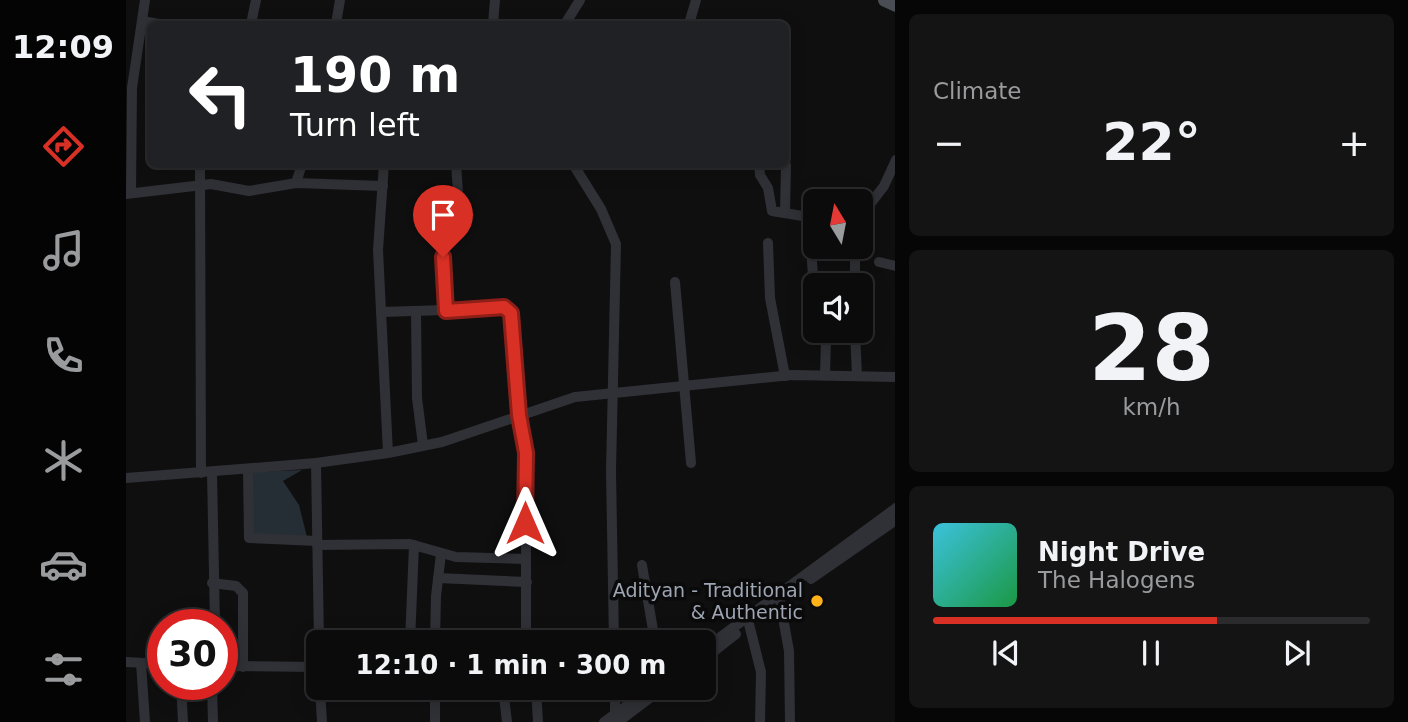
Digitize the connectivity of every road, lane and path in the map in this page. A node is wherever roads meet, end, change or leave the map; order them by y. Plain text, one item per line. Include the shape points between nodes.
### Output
1 (145, 0) edge
2 (256, 0) edge
3 (340, 0) edge
4 (495, 0) edge
5 (580, 0) edge
6 (696, 0) edge
7 (885, 0) edge
8 (895, 5) edge
9 (142, 21) junction
10 (252, 21) edge
11 (336, 21) edge
12 (493, 21) edge
13 (567, 21) edge
14 (689, 21) edge
15 (147, 22) edge
16 (895, 160) edge
17 (200, 168) edge
18 (301, 168) edge
19 (384, 168) edge
20 (456, 168) edge
21 (575, 168) edge
22 (760, 168) edge
23 (786, 168) edge
24 (296, 183) junction
25 (202, 185) junction
26 (383, 186) junction
27 (129, 194) edge
28 (873, 200) edge
29 (785, 213) junction
30 (768, 243) dead end
31 (880, 262) dead end
32 (895, 267) edge
33 (813, 273) edge
34 (675, 282) dead end
35 (446, 311) junction
36 (381, 312) junction
37 (416, 312) junction
38 (825, 343) edge
39 (856, 343) edge
40 (825, 375) junction
41 (785, 376) junction
42 (857, 376) junction
43 (895, 377) edge
44 (683, 385) junction
45 (613, 393) junction
46 (519, 415) junction
47 (423, 446) junction
48 (388, 453) junction
49 (316, 463) junction
50 (691, 463) dead end
51 (248, 469) junction
52 (206, 473) junction
53 (126, 478) edge
54 (895, 508) edge
55 (895, 520) edge
56 (317, 543) junction
57 (414, 545) junction
58 (441, 554) junction
59 (526, 559) junction
60 (642, 565) dead end
61 (438, 578) junction
62 (527, 582) junction
63 (212, 583) junction
64 (780, 601) junction
65 (214, 609) edge
66 (749, 624) junction
67 (318, 630) edge
68 (411, 630) edge
69 (436, 630) edge
70 (526, 630) edge
71 (614, 630) edge
72 (653, 630) edge
73 (724, 638) junction
74 (716, 642) edge
75 (716, 646) edge
76 (126, 662) edge
77 (141, 663) junction
78 (147, 663) edge
79 (238, 667) edge
80 (243, 667) junction
81 (306, 667) edge
82 (182, 700) edge
83 (212, 700) edge
84 (321, 700) edge
85 (435, 700) edge
86 (504, 700) edge
87 (537, 700) edge
88 (615, 700) edge
89 (637, 700) edge
90 (644, 700) edge
91 (616, 718) edge
92 (145, 722) edge
93 (183, 722) edge
94 (213, 722) edge
95 (322, 722) edge
96 (435, 722) edge
97 (507, 722) edge
98 (538, 722) edge
99 (604, 722) edge
100 (760, 722) edge
101 (790, 722) edge

1 - 9 street
2 - 10 street
3 - 11 street
4 - 12 street
5 - 13 street
6 - 14 street
7 - 8 main road
9 - 15 street
9 - 27 street via 131,101
16 - 28 street
17 - 25 street
18 - 24 street
19 - 26 street
20 - 35 street via 460,220 443,249
21 - 45 street via 616,244
22 - 29 street via 772,211
23 - 29 street
24 - 25 street via 256,191
24 - 26 street
25 - 27 street
25 - 52 street
26 - 36 street via 378,250
29 - 33 street via 809,217
30 - 41 street via 770,298
31 - 32 street
34 - 44 street
35 - 37 street
35 - 46 street via 509,309
36 - 37 street
36 - 48 street
37 - 47 street via 416,398
38 - 40 street
39 - 42 street
40 - 41 street
40 - 42 street
41 - 44 street
42 - 43 street
44 - 45 street
44 - 50 street
45 - 46 street via 562,400
45 - 71 street
46 - 47 street
46 - 59 street via 526,453
47 - 48 street
48 - 49 street
49 - 51 street
49 - 56 street
51 - 52 street
51 - 56 street via 248,538
52 - 53 street
52 - 63 street
54 - 73 street
55 - 64 street
56 - 57 street
56 - 67 street
57 - 58 street
57 - 68 street
58 - 59 street
58 - 61 street
59 - 62 street
60 - 72 street
61 - 62 street
61 - 69 street
62 - 70 street
63 - 65 street
63 - 80 street via 236,586 243,593
64 - 66 street
64 - 101 street via 789,651
66 - 73 street
66 - 100 street via 761,672
73 - 74 street
73 - 75 street
76 - 77 street
77 - 78 street
77 - 92 street
79 - 80 street
80 - 81 street
82 - 93 street
83 - 94 street
84 - 95 street
85 - 96 street
86 - 97 street
87 - 98 street
88 - 91 street
89 - 91 street
90 - 91 street
91 - 99 street

